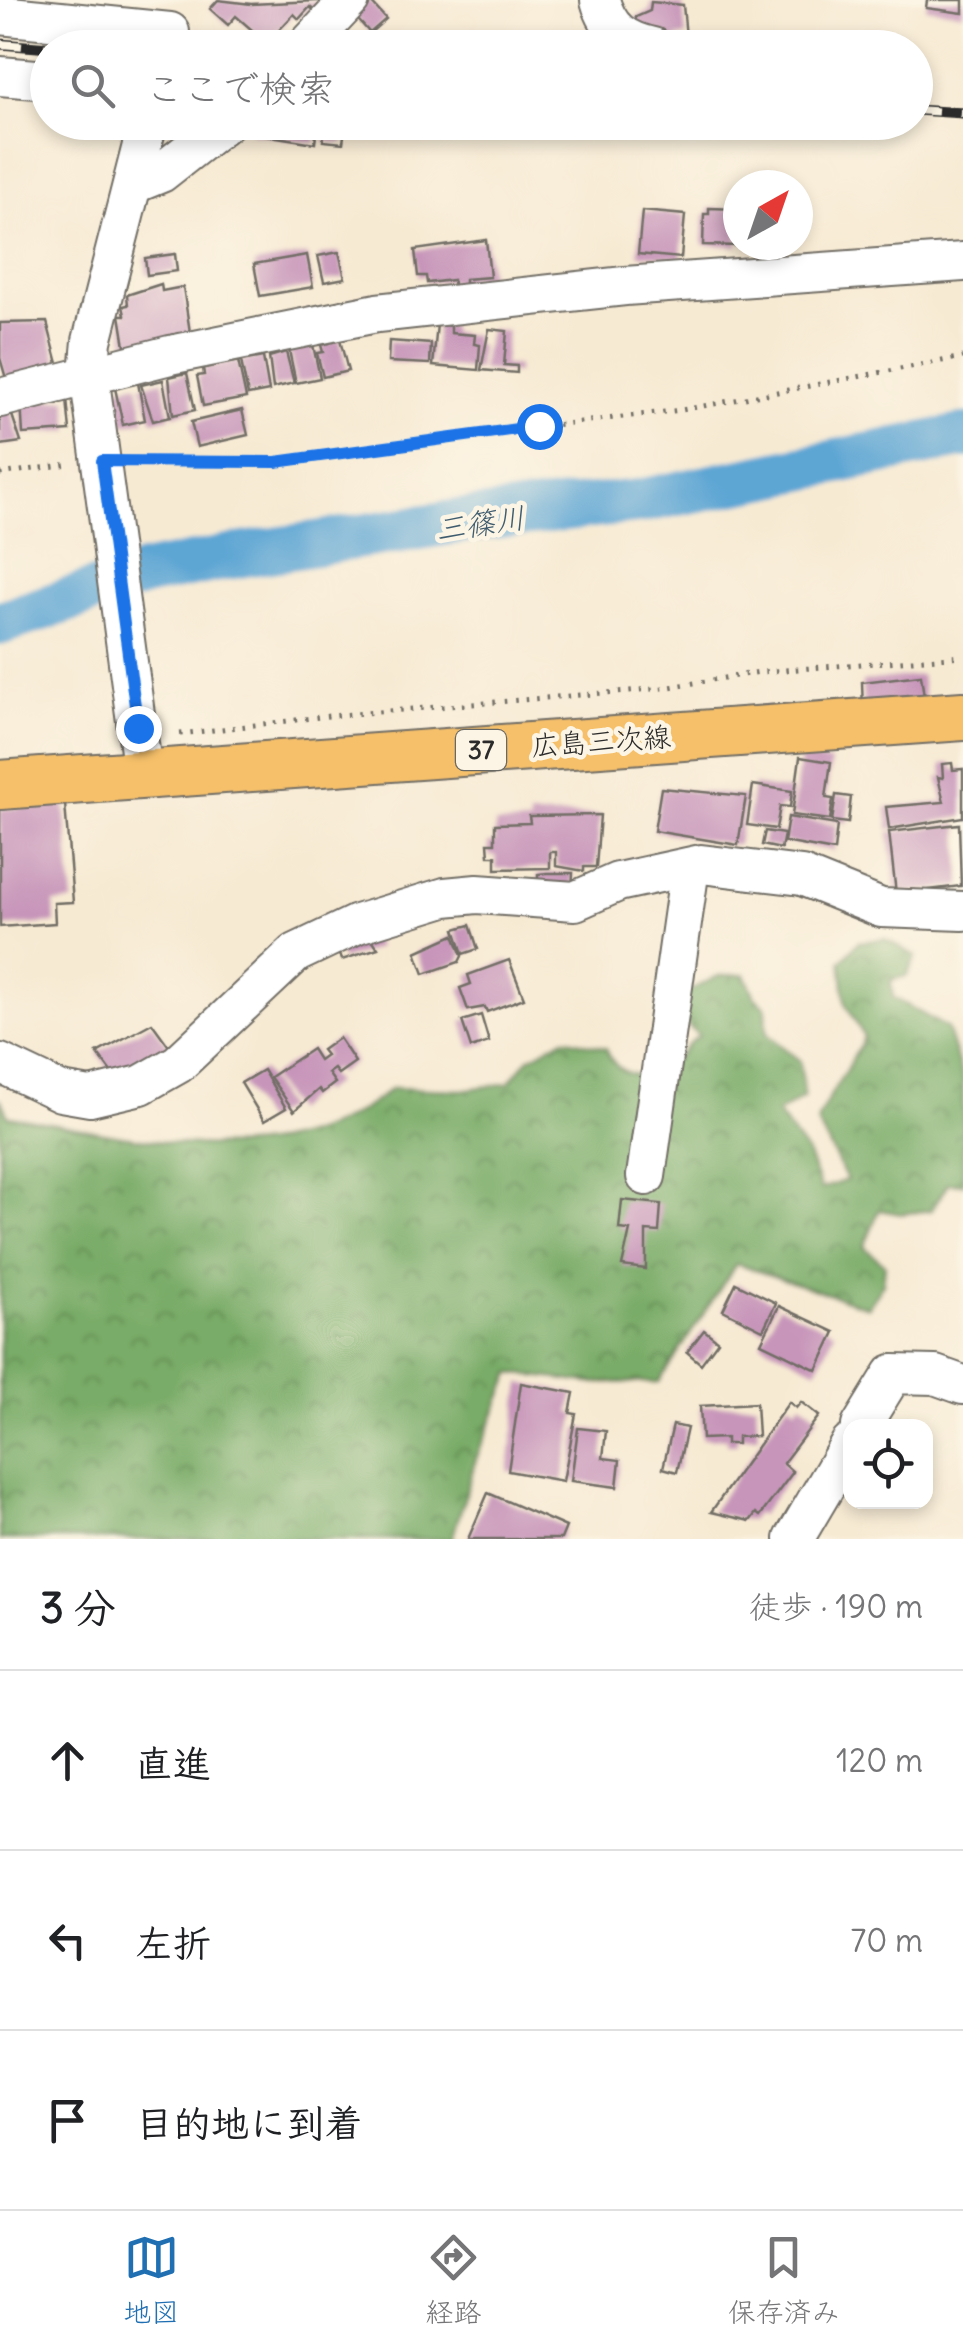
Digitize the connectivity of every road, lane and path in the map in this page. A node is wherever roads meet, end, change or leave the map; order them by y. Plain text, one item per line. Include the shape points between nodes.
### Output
1 (350, 0) edge
2 (600, 0) edge
3 (0, 14) edge
4 (172, 26) edge
5 (321, 30) edge
6 (616, 30) edge
7 (0, 76) edge
8 (30, 78) edge
9 (141, 140) edge
10 (203, 140) edge
11 (134, 184) junction
12 (963, 262) edge
13 (963, 356) edge
14 (89, 374) junction
15 (0, 398) edge
16 (0, 474) edge
17 (104, 477) junction
18 (963, 656) edge
19 (963, 716) edge
20 (140, 747) junction
21 (0, 785) edge
22 (690, 866) junction
23 (963, 911) edge
24 (0, 1063) edge
25 (646, 1176) dead end
26 (963, 1385) edge
27 (865, 1419) edge
28 (843, 1456) edge
29 (794, 1539) edge

1 - 5 street
2 - 6 street
3 - 4 street
7 - 8 street
9 - 11 street
10 - 11 street via 161,173
11 - 14 street
12 - 14 street via 626,286 377,313
13 - 17 path via 682,410
14 - 15 street
14 - 17 street
16 - 17 path
17 - 20 street
18 - 20 path via 252,724
19 - 20 main road, 広島三次線 / 37
20 - 21 main road, 広島三次線 / 37
22 - 23 street via 802,876 881,908
22 - 24 street via 618,882 575,900 445,897 357,924 279,965 178,1064 112,1095 61,1092
22 - 25 street
26 - 27 street via 934,1375 894,1374
28 - 29 street

